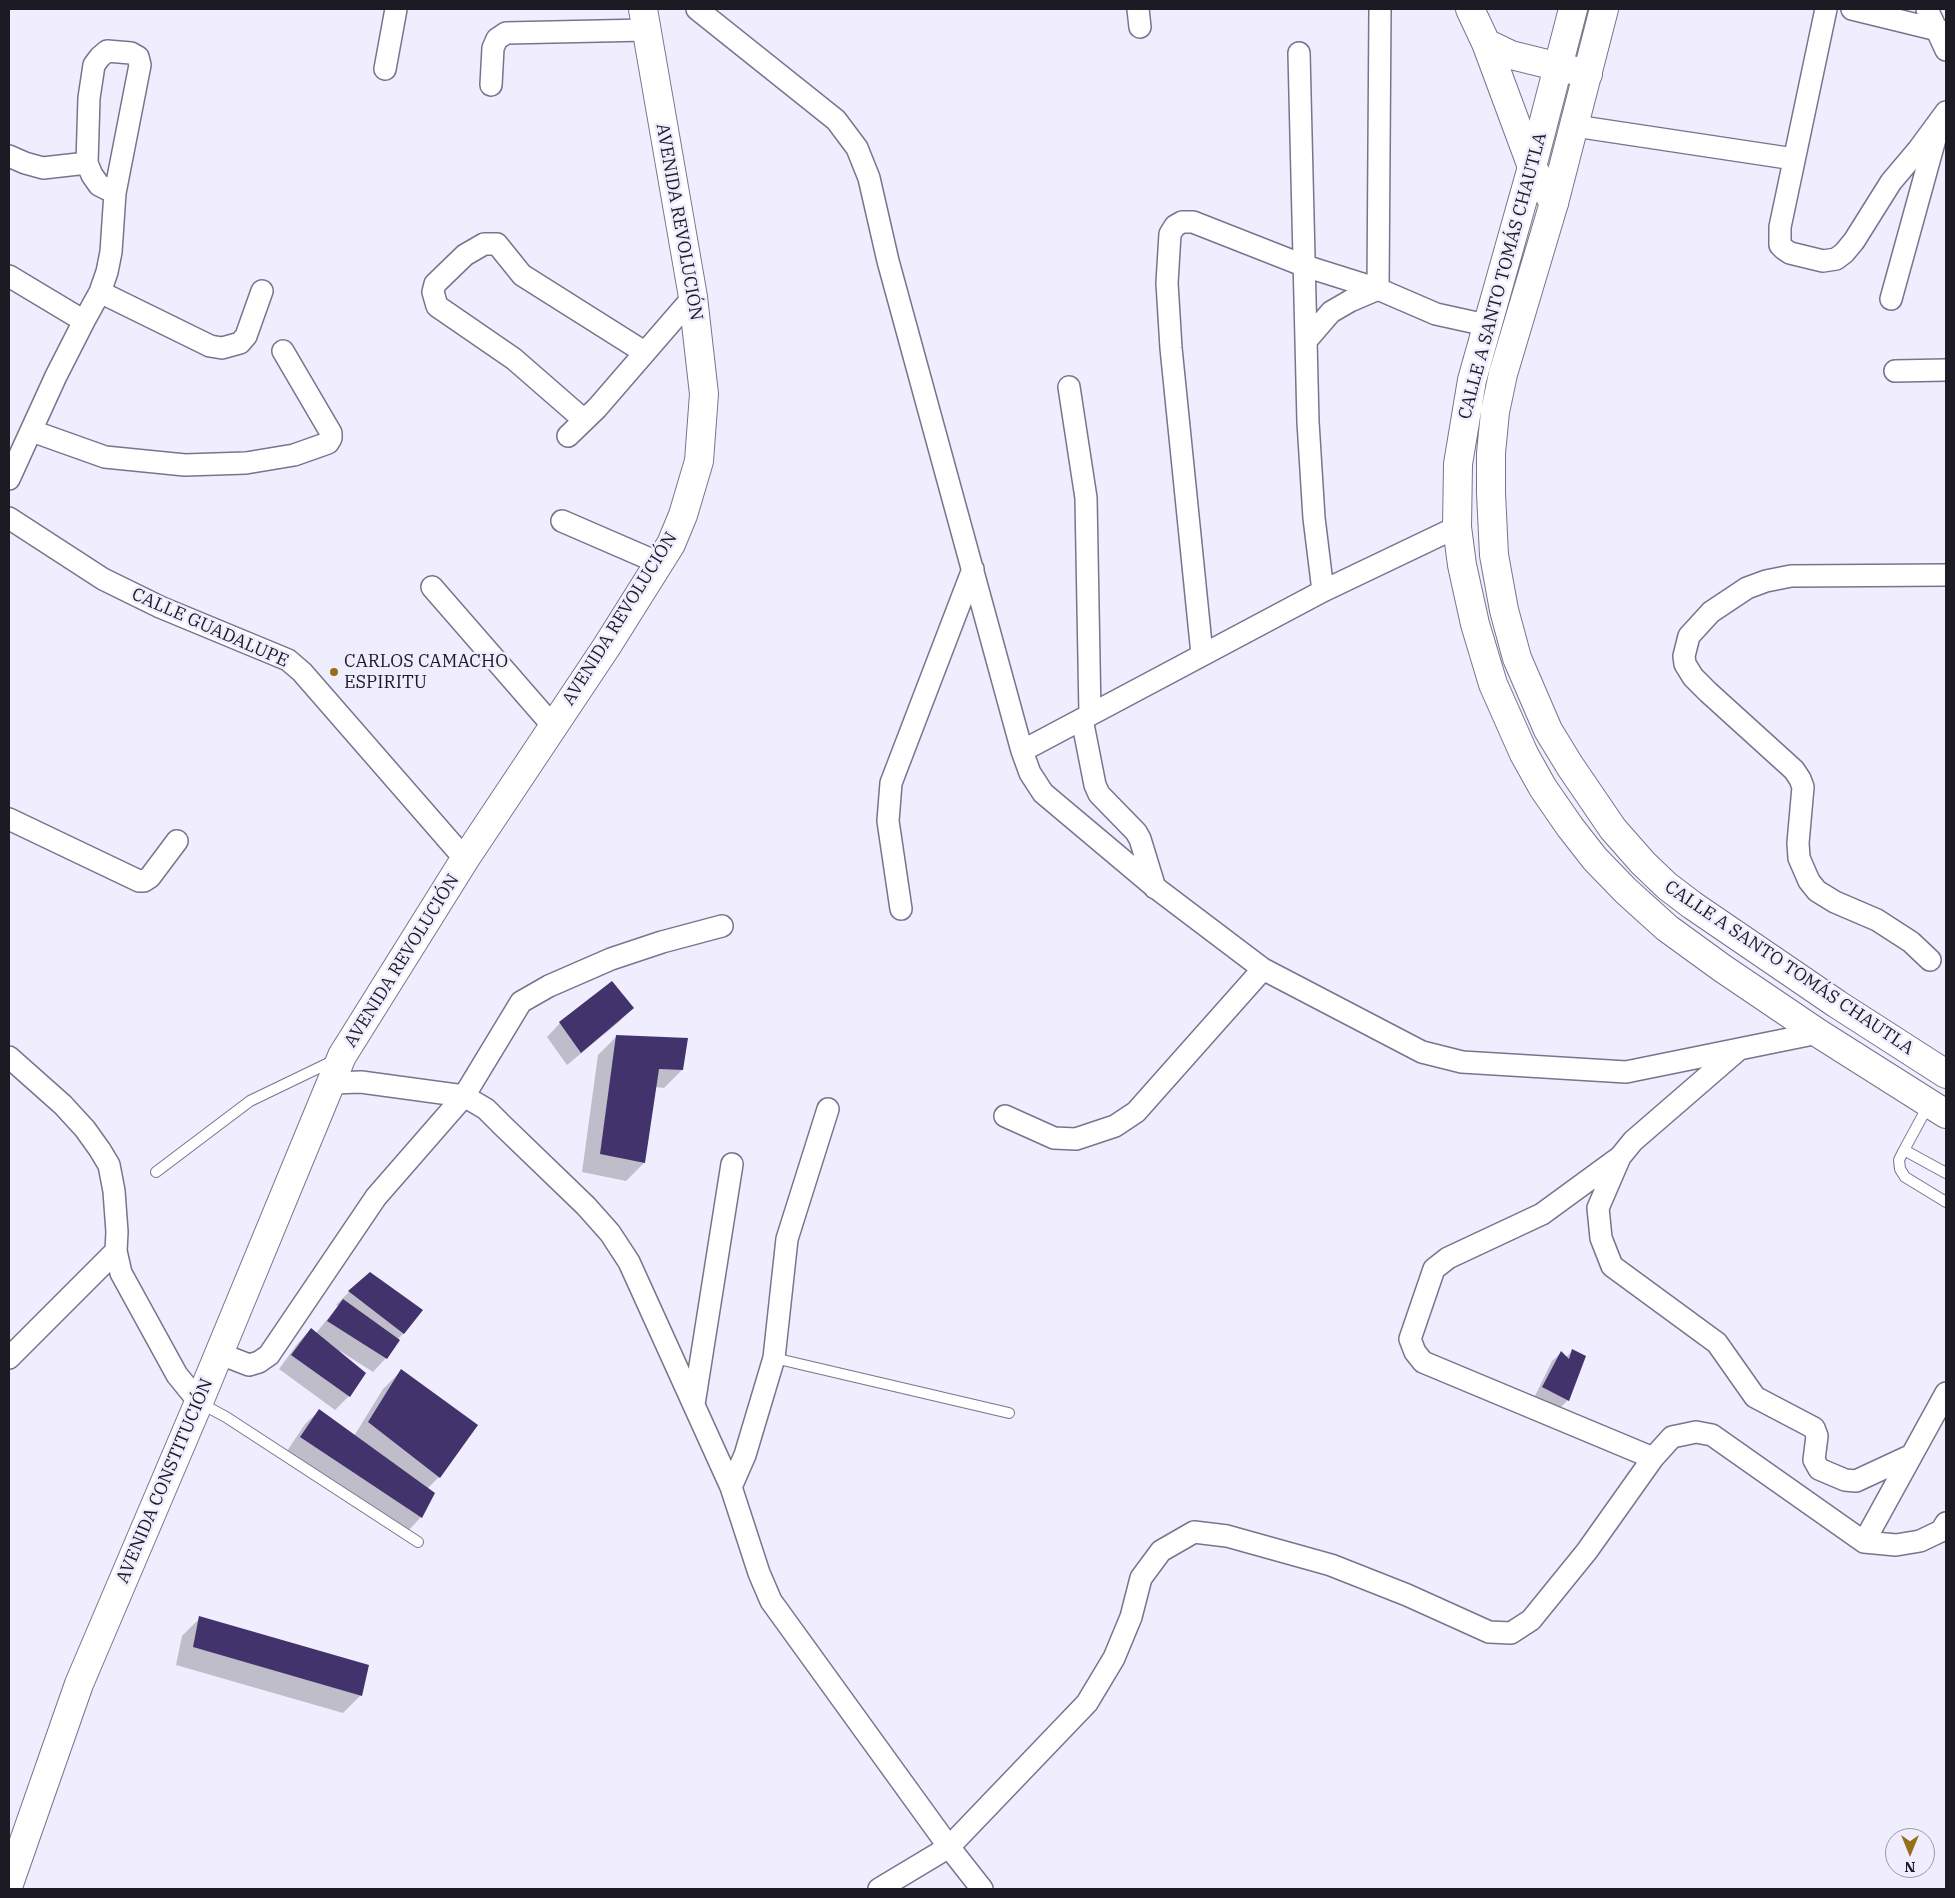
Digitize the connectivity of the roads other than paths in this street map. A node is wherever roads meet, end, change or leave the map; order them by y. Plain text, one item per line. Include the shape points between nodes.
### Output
1 (396, 9) edge
2 (697, 9) edge
3 (1380, 9) edge
4 (1470, 9) edge
5 (1573, 9) edge
6 (1604, 9) edge
7 (1826, 9) edge
8 (1852, 9) edge
9 (1927, 9) edge
10 (644, 19) edge
11 (1942, 31) edge
12 (1486, 44) junction
13 (1946, 50) edge
14 (1299, 53) dead end
15 (1558, 68) junction
16 (385, 69) dead end
17 (1588, 74) junction
18 (491, 85) dead end
19 (1943, 117) edge
20 (1575, 126) junction
21 (9, 156) edge
22 (1794, 159) junction
23 (87, 163) junction
24 (1532, 167) junction
25 (114, 193) junction
26 (1554, 203) junction
27 (1305, 266) junction
28 (9, 276) edge
29 (1378, 289) junction
30 (262, 291) dead end
31 (100, 292) junction
32 (693, 298) junction
33 (1891, 299) dead end
34 (84, 321) junction
35 (1486, 325) junction
36 (1306, 341) junction
37 (283, 351) dead end
38 (644, 352) junction
39 (1895, 370) dead end
40 (1946, 370) edge
41 (1069, 387) dead end
42 (584, 420) junction
43 (32, 431) junction
44 (568, 436) dead end
45 (9, 479) edge
46 (9, 518) edge
47 (562, 521) dead end
48 (1457, 527) junction
49 (659, 562) junction
50 (973, 569) junction
51 (1946, 575) edge
52 (432, 587) dead end
53 (1323, 591) junction
54 (1202, 654) junction
55 (1086, 717) junction
56 (553, 726) junction
57 (1022, 751) junction
58 (9, 819) edge
59 (177, 841) dead end
60 (465, 859) junction
61 (1156, 888) junction
62 (901, 909) dead end
63 (722, 926) dead end
64 (1930, 960) dead end
65 (1263, 969) junction
66 (1818, 1033) junction
67 (1738, 1050) junction
68 (342, 1056) junction
69 (9, 1058) edge
70 (1946, 1074) edge
71 (332, 1083) junction
72 (464, 1096) junction
73 (1938, 1108) edge
74 (828, 1109) dead end
75 (1005, 1116) dead end
76 (1904, 1150) junction
77 (1620, 1156) junction
78 (732, 1164) dead end
79 (156, 1172) dead end
80 (1946, 1173) edge
81 (1946, 1202) edge
82 (116, 1251) junction
83 (218, 1352) junction
84 (9, 1358) edge
85 (774, 1358) junction
86 (1946, 1393) edge
87 (199, 1402) junction
88 (694, 1404) junction
89 (1008, 1413) dead end
90 (1912, 1455) junction
91 (1653, 1458) junction
92 (731, 1487) junction
93 (1945, 1530) edge
94 (418, 1542) dead end
95 (1864, 1542) junction
96 (949, 1847) junction
97 (9, 1884) edge
98 (879, 1889) edge
99 (982, 1889) edge

1 - 16 street
2 - 50 street via 836,120 857,148 869,178 888,261
3 - 29 street
4 - 12 main road
5 - 15 main road, CALLE A SANTO TOMÁS CHAUTLA
6 - 17 main road, CALLE A SANTO TOMÁS CHAUTLA
7 - 22 street
8 - 11 street
9 - 11 street
10 - 18 street via 506,33 497,39 493,48
10 - 32 main road, AVENIDA REVOLUCIÓN
11 - 13 street
12 - 15 main road via 1511,55
12 - 24 main road
14 - 27 street
15 - 17 main road
15 - 24 main road, CALLE A SANTO TOMÁS CHAUTLA
17 - 20 main road, CALLE A SANTO TOMÁS CHAUTLA
19 - 22 street via 1891,182 1854,241 1830,261 1790,252 1780,245 1780,227
19 - 33 street
20 - 22 street
20 - 26 main road, CALLE A SANTO TOMÁS CHAUTLA
21 - 23 street via 43,168
23 - 25 street via 100,185
23 - 25 street via 89,98 94,64 108,51 131,53 138,57 140,65
24 - 26 main road
24 - 35 main road, CALLE A SANTO TOMÁS CHAUTLA
25 - 31 street via 111,252
26 - 70 main road, CALLE A SANTO TOMÁS CHAUTLA via 1503,374 1491,453 1494,555 1504,610 1531,693 1548,730 1594,803 1626,845 1667,886 1837,1004
27 - 29 street
27 - 36 street
27 - 54 street via 1193,222 1182,222 1170,234 1167,283
28 - 34 street
29 - 35 street via 1436,314
29 - 36 street via 1331,312
30 - 31 street via 246,336 240,343 222,348 210,346
31 - 34 street
32 - 38 street
32 - 49 main road, AVENIDA REVOLUCIÓN via 704,394 702,442 683,516
34 - 43 street
35 - 48 main road, CALLE A SANTO TOMÁS CHAUTLA via 1463,427 1458,464
36 - 53 street via 1314,518
37 - 43 street via 330,433 328,443 294,455 246,463 185,465 105,457
38 - 42 street
38 - 42 street via 522,275 497,244 484,244 465,255 435,284 433,292 437,306 514,359
39 - 40 street
41 - 55 street via 1086,498
42 - 44 street
43 - 45 street
46 - 60 street, CALLE GUADALUPE via 103,579 288,660
47 - 49 street
48 - 53 street
48 - 66 main road, CALLE A SANTO TOMÁS CHAUTLA via 1468,595 1493,684 1524,754 1570,827 1620,884 1667,928
49 - 56 main road, AVENIDA REVOLUCIÓN
50 - 57 street
50 - 62 street via 891,783 888,821
51 - 64 street via 1791,576 1766,581 1747,588 1711,612 1689,636 1684,656 1693,677 1800,779 1804,787 1799,858 1808,881 1835,902 1878,920 1911,942
52 - 56 street
53 - 54 street
54 - 55 street
55 - 57 street
55 - 61 street via 1095,785 1099,794 1136,832
56 - 60 main road, AVENIDA REVOLUCIÓN
57 - 61 street via 1030,773 1043,793
58 - 59 street via 139,881 150,876
60 - 68 main road, AVENIDA REVOLUCIÓN
61 - 65 street
63 - 72 street via 620,956 536,992 521,1002
65 - 67 street via 1422,1052 1462,1062 1626,1072
65 - 75 street via 1136,1112 1115,1126 1076,1139 1054,1138
66 - 67 street
66 - 73 main road, CALLE A SANTO TOMÁS CHAUTLA
67 - 77 street
68 - 71 main road, AVENIDA REVOLUCIÓN
68 - 79 lane via 250,1101
69 - 82 street via 63,1105 85,1129 109,1165 117,1213
71 - 72 street via 361,1082
71 - 83 main road, AVENIDA CONSTITUCIÓN
72 - 83 street via 376,1197 269,1355 249,1365
72 - 88 street via 498,1120 610,1233 629,1262
73 - 76 lane
74 - 85 street via 787,1239
76 - 80 lane
76 - 81 lane via 1899,1160 1905,1177
77 - 90 street via 1598,1208 1601,1238 1612,1266 1717,1343 1755,1397 1814,1428 1817,1436 1814,1460 1819,1469 1856,1481
77 - 91 street via 1542,1214 1448,1258 1434,1269 1410,1339 1414,1352 1423,1362
78 - 88 street
82 - 84 street
82 - 87 street via 121,1273 177,1376
83 - 87 main road, AVENIDA CONSTITUCIÓN
85 - 89 lane
85 - 92 street
86 - 90 street
87 - 94 lane
87 - 97 main road, AVENIDA CONSTITUCIÓN via 79,1684
88 - 92 street
90 - 95 street
91 - 95 street via 1672,1437 1696,1432 1712,1435
91 - 96 street via 1587,1551 1531,1620 1511,1633 1489,1632 1332,1565 1228,1536 1194,1532 1161,1551 1141,1578 1131,1617 1114,1658 1087,1703
92 - 96 street via 771,1601
93 - 95 street via 1920,1542 1896,1546
96 - 98 street
96 - 99 street

